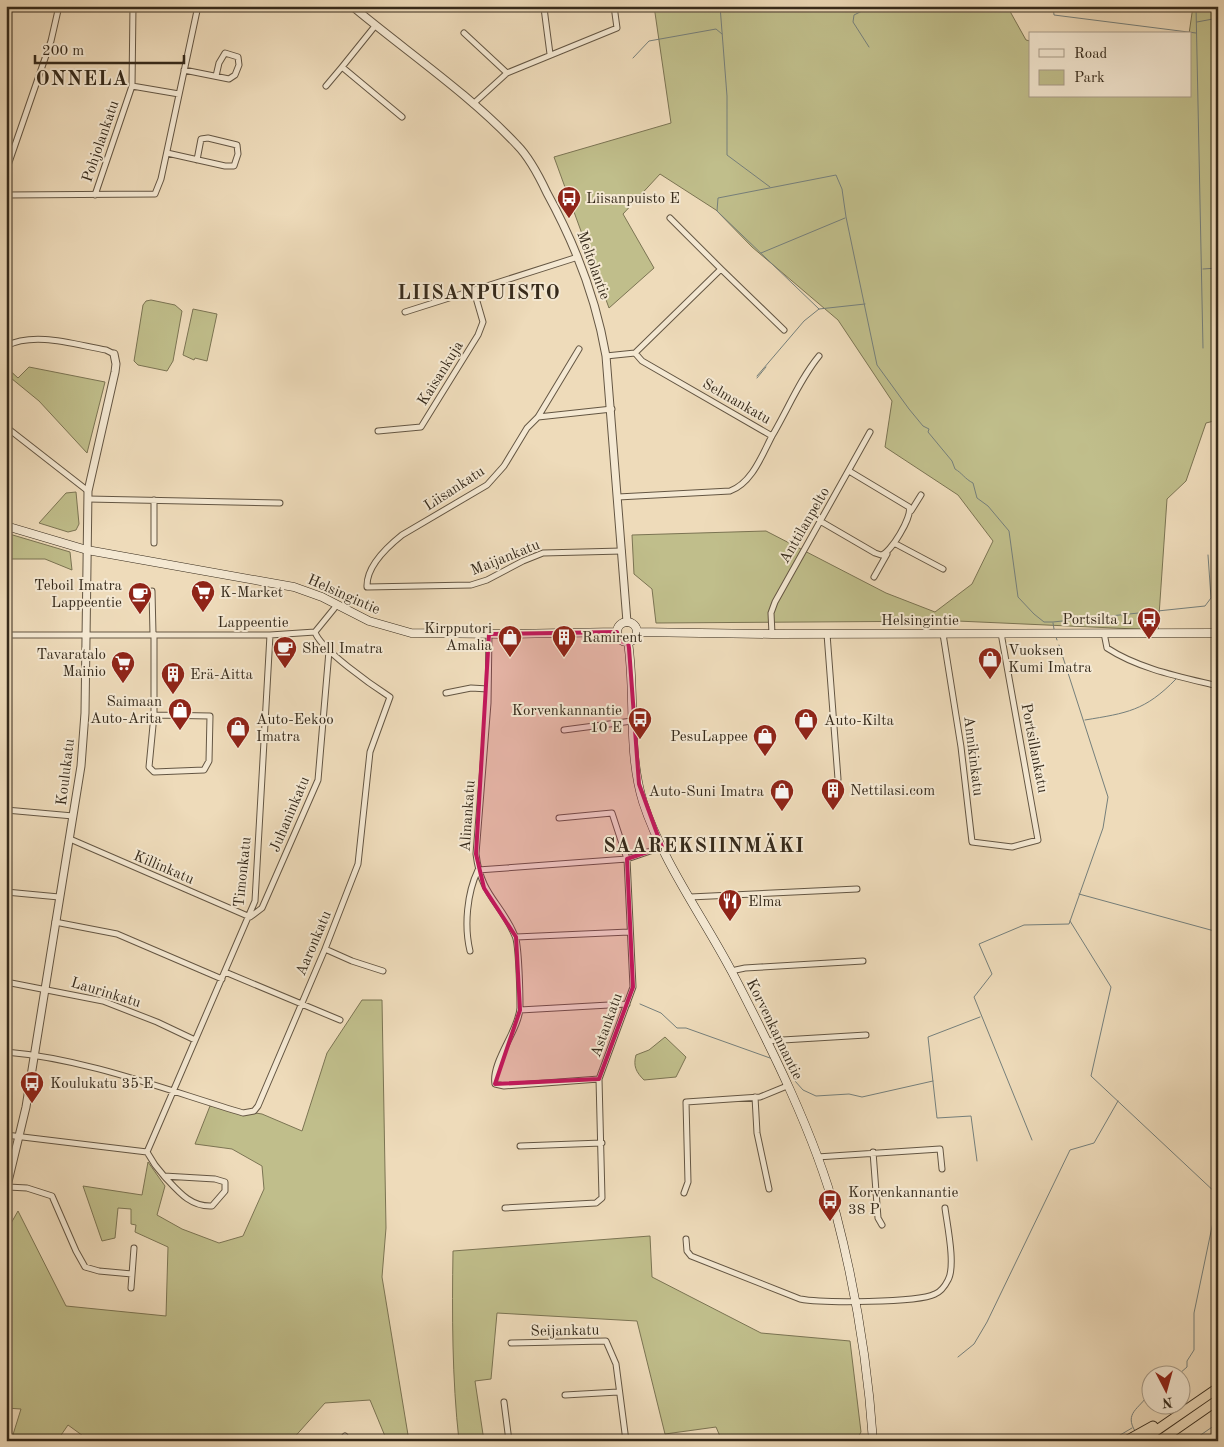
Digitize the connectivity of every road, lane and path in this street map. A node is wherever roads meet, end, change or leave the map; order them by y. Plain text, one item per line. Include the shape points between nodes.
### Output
1 (59, 6) edge
2 (133, 6) edge
3 (198, 6) edge
4 (352, 6) edge
5 (614, 6) edge
6 (544, 8) dead end
7 (375, 26) junction
8 (464, 33) dead end
9 (550, 54) junction
10 (342, 67) junction
11 (184, 70) junction
12 (507, 73) junction
13 (216, 76) junction
14 (132, 86) junction
15 (326, 86) dead end
16 (179, 94) junction
17 (473, 104) junction
18 (402, 117) dead end
19 (167, 153) junction
20 (196, 160) junction
21 (6, 171) edge
22 (6, 195) edge
23 (95, 195) junction
24 (670, 218) dead end
25 (578, 258) junction
26 (721, 269) junction
27 (474, 291) junction
28 (405, 312) dead end
29 (784, 330) dead end
30 (6, 346) edge
31 (579, 349) dead end
32 (635, 353) junction
33 (114, 354) joint
34 (606, 356) junction
35 (819, 356) dead end
36 (612, 408) junction
37 (538, 417) junction
38 (6, 427) edge
39 (378, 432) dead end
40 (870, 432) dead end
41 (772, 436) junction
42 (849, 471) junction
43 (88, 495) junction
44 (921, 495) dead end
45 (618, 497) junction
46 (154, 500) junction
47 (280, 503) dead end
48 (911, 511) junction
49 (820, 521) junction
50 (6, 526) edge
51 (154, 543) dead end
52 (894, 543) junction
53 (87, 550) junction
54 (622, 551) junction
55 (886, 554) junction
56 (6, 567) edge
57 (943, 569) dead end
58 (874, 577) dead end
59 (367, 587) joint
60 (152, 591) dead end
61 (338, 604) junction
62 (627, 622) junction
63 (315, 632) junction
64 (617, 632) junction
65 (637, 632) junction
66 (1001, 633) junction
67 (1104, 633) junction
68 (1218, 633) edge
69 (154, 634) junction
70 (488, 634) junction
71 (772, 634) junction
72 (827, 634) junction
73 (943, 634) junction
74 (7, 635) edge
75 (86, 635) junction
76 (270, 635) junction
77 (628, 642) junction
78 (329, 651) junction
79 (1218, 686) edge
80 (488, 689) junction
81 (446, 693) dead end
82 (154, 716) junction
83 (632, 721) junction
84 (564, 730) dead end
85 (6, 740) edge
86 (838, 779) dead end
87 (6, 810) edge
88 (73, 816) junction
89 (559, 818) dead end
90 (70, 839) junction
91 (662, 847) junction
92 (1012, 847) joint
93 (628, 859) junction
94 (478, 870) junction
95 (858, 889) dead end
96 (6, 892) edge
97 (59, 897) junction
98 (690, 897) junction
99 (250, 917) junction
100 (55, 922) junction
101 (629, 932) junction
102 (516, 937) junction
103 (325, 949) junction
104 (470, 951) dead end
105 (863, 961) dead end
106 (383, 971) dead end
107 (731, 971) junction
108 (225, 972) junction
109 (222, 979) junction
110 (6, 982) edge
111 (45, 989) junction
112 (300, 1004) junction
113 (627, 1004) junction
114 (520, 1010) junction
115 (340, 1020) dead end
116 (866, 1035) dead end
117 (195, 1040) junction
118 (766, 1041) junction
119 (6, 1052) edge
120 (35, 1055) junction
121 (599, 1079) junction
122 (787, 1086) junction
123 (173, 1092) junction
124 (755, 1097) junction
125 (6, 1135) edge
126 (20, 1136) junction
127 (602, 1143) junction
128 (520, 1146) dead end
129 (147, 1152) junction
130 (873, 1152) junction
131 (817, 1157) junction
132 (942, 1169) dead end
133 (164, 1176) junction
134 (7, 1189) edge
135 (769, 1189) dead end
136 (684, 1193) dead end
137 (505, 1208) dead end
138 (945, 1208) dead end
139 (882, 1225) dead end
140 (686, 1239) dead end
141 (134, 1248) dead end
142 (132, 1274) junction
143 (131, 1288) dead end
144 (855, 1302) junction
145 (511, 1343) dead end
146 (1218, 1388) edge
147 (618, 1392) junction
148 (565, 1395) dead end
149 (1206, 1396) junction
150 (1218, 1400) edge
151 (504, 1402) dead end
152 (509, 1441) edge
153 (626, 1441) edge
154 (873, 1441) edge
155 (1126, 1441) edge
156 (1141, 1441) edge
157 (1159, 1441) edge

1 - 21 street via 48,50
2 - 14 street, Pohjolankatu
3 - 11 street
4 - 7 street, Meltolantie
5 - 9 street via 617,28
6 - 9 street
7 - 10 street
7 - 17 street, Meltolantie
8 - 12 street
9 - 12 street
10 - 15 street
10 - 18 street
11 - 13 street
11 - 16 street
12 - 17 street
13 - 13 street via 229,79 235,75 238,58 225,54
14 - 16 street
14 - 23 street, Pohjolankatu
16 - 19 street
17 - 25 street, Meltolantie via 518,145 530,161
19 - 20 street
19 - 23 street via 155,194
20 - 20 street via 234,166 237,145 201,139
22 - 23 street
24 - 26 street
25 - 27 street
25 - 34 street, Meltolantie via 601,327
26 - 29 street
26 - 32 street
27 - 28 street
27 - 39 street, Kaisankuja via 483,322 478,335 421,427
30 - 33 street via 26,339 40,340
31 - 37 street, Liisankatu
32 - 34 street
32 - 41 street, Selmankatu via 642,361
33 - 43 street, Koulukatu via 115,372
34 - 36 street, Meltolantie
35 - 41 street
36 - 37 street
36 - 45 street, Meltolantie
37 - 59 street, Liisankatu via 488,485 402,535 389,546 374,564
38 - 43 street
40 - 42 street, Anttilanpelto
41 - 45 street, Selmankatu via 750,476 739,488
42 - 48 street via 907,504
42 - 49 street, Anttilanpelto
43 - 46 street
43 - 53 street, Koulukatu
44 - 48 street
45 - 54 street, Meltolantie
46 - 47 street
46 - 51 street
48 - 52 street
49 - 55 street via 875,553
49 - 71 street, Anttilanpelto via 772,608
50 - 53 main road, Helsingintie
52 - 55 street
52 - 57 street
53 - 61 main road, Helsingintie via 272,582 310,592
53 - 75 street, Koulukatu
54 - 59 street, Maijankatu via 543,553 470,585
54 - 62 street, Meltolantie
55 - 58 street
56 - 74 street
60 - 69 street
61 - 63 street
61 - 70 main road, Helsingintie via 369,621 398,630
62 - 64 main road via 620,625
62 - 65 main road via 634,625
63 - 76 street, Lappeentie
63 - 78 street via 317,640
64 - 70 main road, Helsingintie
64 - 77 main road via 620,639
65 - 71 main road, Helsingintie
65 - 77 main road
66 - 67 main road, Helsingintie
66 - 73 main road, Helsingintie
66 - 92 street, Portsillankatu via 1038,840
67 - 68 main road, Helsingintie
67 - 79 street via 1107,648 1127,659
69 - 75 street, Lappeentie
69 - 76 street, Lappeentie
69 - 82 street
70 - 80 street, Alinankatu
71 - 72 main road, Helsingintie
72 - 73 main road, Helsingintie
72 - 86 street
73 - 92 street, Annikinkatu via 972,842
74 - 75 street, Lappeentie
74 - 85 street
75 - 88 street, Koulukatu via 85,713
76 - 99 street, Timonkatu via 256,888
77 - 83 main road, Korvenkannantie
78 - 99 street, Juhaninkatu via 318,780 262,908
78 - 103 street, Aaronkatu via 390,697 370,752 358,864
80 - 81 street via 471,688
80 - 94 street, Alinankatu via 476,854
82 - 82 street via 150,769 160,772 198,771 208,766 210,716
83 - 84 street
83 - 91 main road, Korvenkannantie via 639,784
87 - 88 street
88 - 90 street, Koulukatu
89 - 93 street, Astankatu via 612,813
90 - 97 street, Koulukatu
90 - 99 street, Killinkatu
91 - 93 street
91 - 98 main road, Korvenkannantie
93 - 94 street
93 - 101 street, Astankatu
94 - 102 street, Alinankatu via 484,888
94 - 104 street via 471,885 469,905 467,940
95 - 98 street
96 - 97 street
97 - 100 street, Koulukatu
98 - 107 main road, Korvenkannantie
99 - 108 street, Timonkatu
100 - 109 street via 117,934
100 - 111 street, Koulukatu
101 - 102 street
101 - 113 street, Astankatu via 633,987
102 - 114 street
103 - 106 street
103 - 112 street, Aaronkatu
105 - 107 street
107 - 118 main road, Korvenkannantie
108 - 109 street, Timonkatu
108 - 112 street
109 - 117 street, Timonkatu
110 - 111 street, Laurinkatu
111 - 117 street, Laurinkatu via 103,1001
111 - 120 street, Koulukatu
112 - 115 street
112 - 123 street, Aaronkatu via 262,1099 254,1110 243,1113
113 - 114 street
113 - 121 street, Astankatu
114 - 121 street via 494,1079 496,1084
116 - 118 street
117 - 123 street, Timonkatu
118 - 122 main road, Korvenkannantie
119 - 120 street
120 - 123 street
120 - 126 street, Koulukatu
121 - 127 street, Astankatu
122 - 124 street
122 - 131 main road, Korvenkannantie
123 - 129 street, Timonkatu
124 - 135 street via 758,1134
124 - 136 street via 686,1102 688,1182
125 - 126 street
126 - 129 street
126 - 134 street, Koulukatu
127 - 128 street
127 - 137 street, Astankatu via 602,1198 596,1203
129 - 133 street
130 - 131 street
130 - 132 street via 940,1149
130 - 139 street via 878,1218
131 - 144 main road, Korvenkannantie via 836,1213
133 - 133 street via 215,1179 225,1182 225,1191 212,1206 200,1206 184,1196
134 - 142 street via 27,1188 52,1196 85,1267
138 - 144 street via 951,1269 941,1290 927,1297
140 - 144 street via 691,1256 800,1299
141 - 142 street
142 - 143 street
144 - 154 main road, Korvenkannantie
145 - 147 street, Seijankatu via 606,1341 616,1364
146 - 149 highway
147 - 148 street
147 - 153 street, Seijankatu
149 - 155 highway
149 - 156 highway
150 - 157 highway
151 - 152 street

